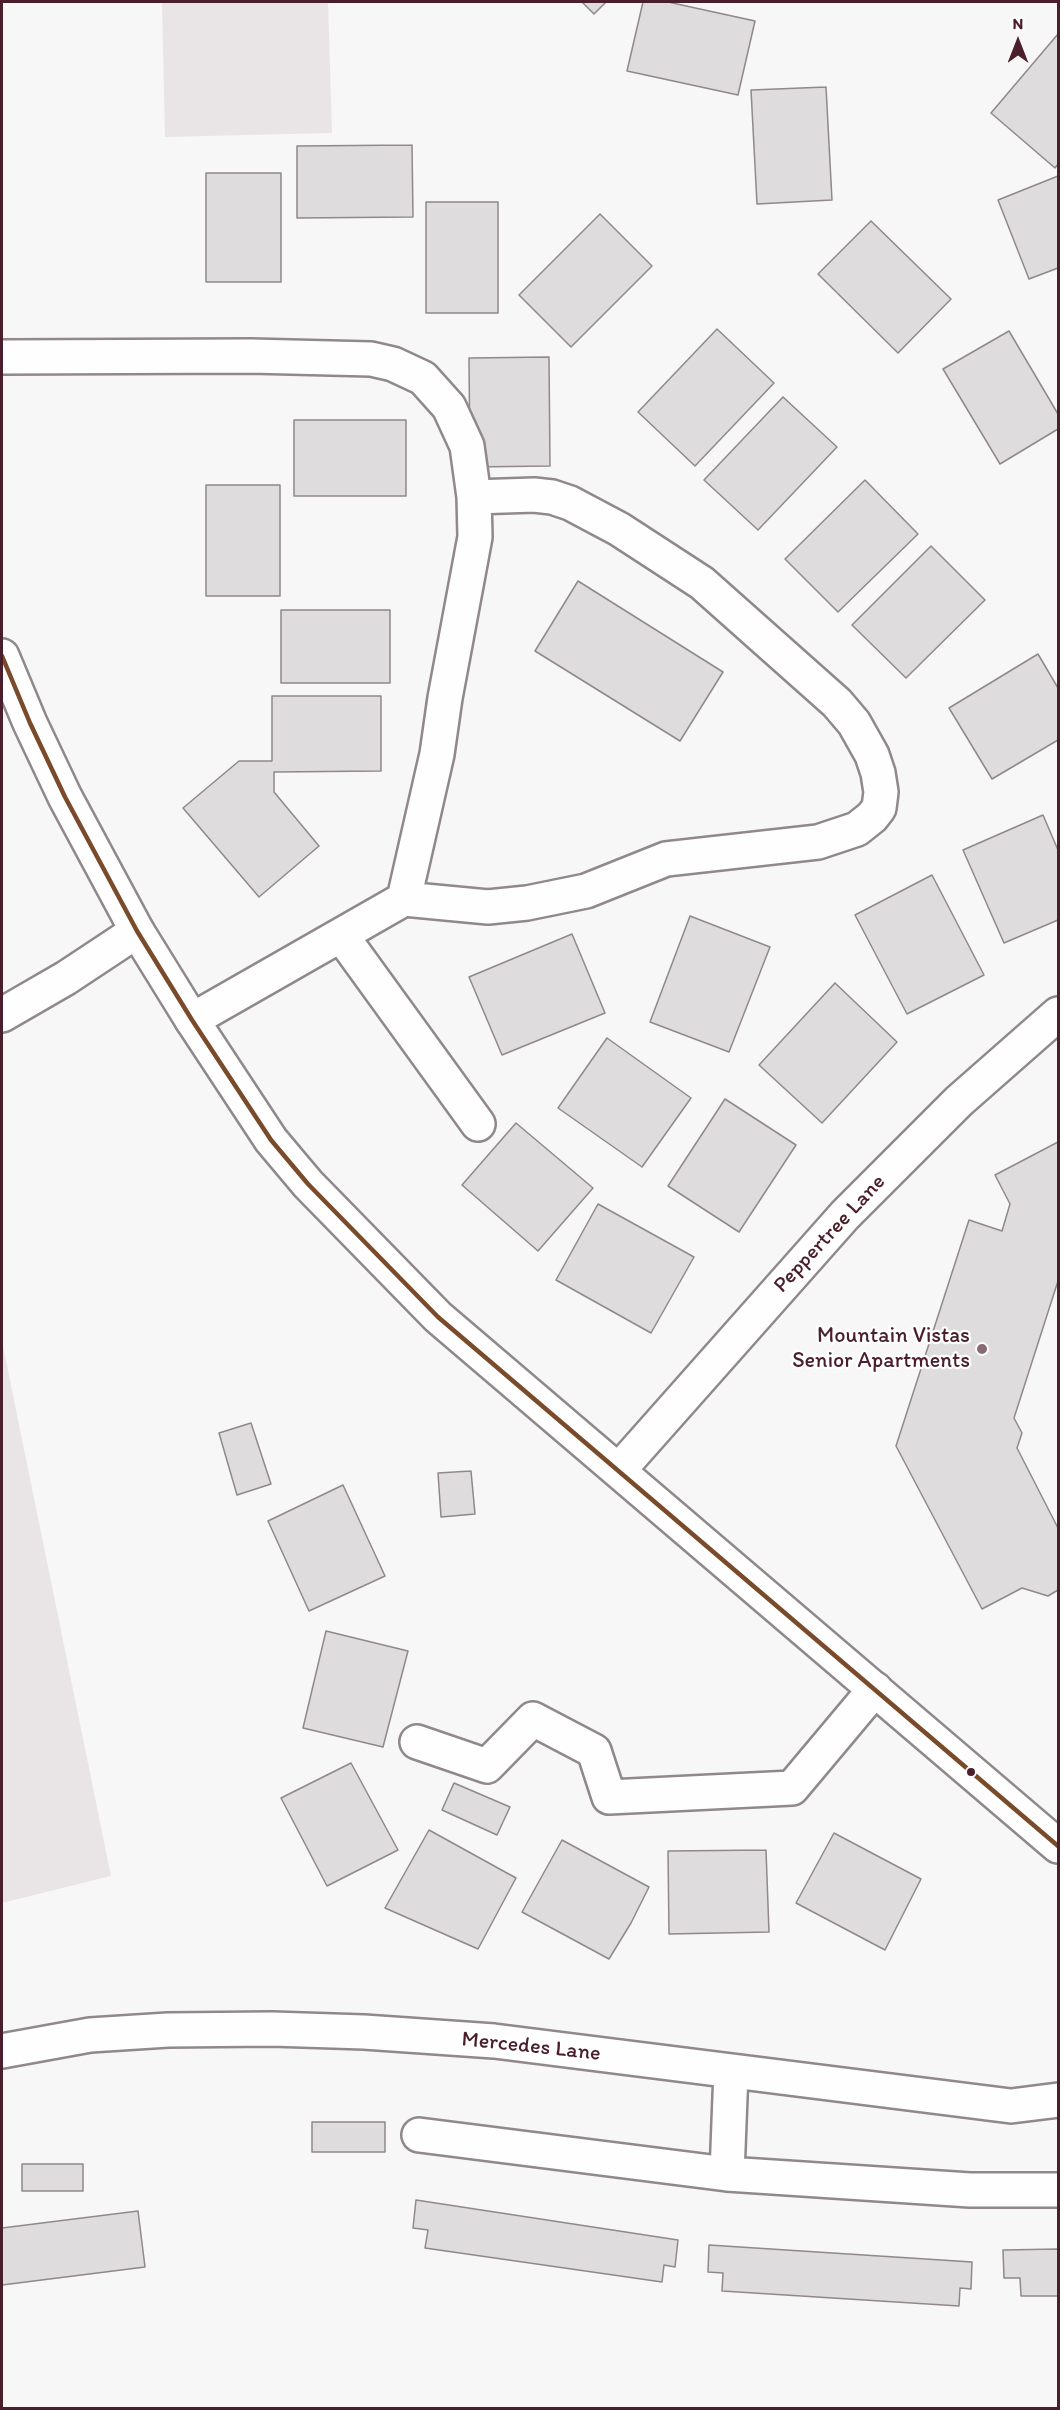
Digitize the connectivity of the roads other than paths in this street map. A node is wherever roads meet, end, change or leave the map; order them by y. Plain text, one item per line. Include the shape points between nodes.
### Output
1 (2, 357) edge
2 (474, 497) junction
3 (2, 656) edge
4 (404, 899) junction
5 (137, 931) junction
6 (341, 935) junction
7 (1059, 1014) edge
8 (2, 1015) edge
9 (192, 1020) junction
10 (478, 1124) dead end
11 (619, 1470) junction
12 (875, 1689) junction
13 (417, 1742) dead end
14 (1059, 1846) edge
15 (2, 2051) edge
16 (731, 2071) junction
17 (1059, 2100) edge
18 (419, 2135) dead end
19 (727, 2174) junction
20 (1059, 2190) edge

1 - 2 street via 252,356 371,359 393,364 423,378 449,407 467,446
2 - 4 street via 471,565 437,754
2 - 4 street via 534,495 570,503 620,529 702,583 837,703 854,723 878,773 879,808 857,829 818,842 666,859 586,891 526,903 488,907
3 - 5 street via 65,797
4 - 6 street
5 - 8 street
5 - 9 street
6 - 9 street
6 - 10 street
7 - 11 street, Peppertree Lane via 959,1101 845,1215
9 - 11 street via 271,1140 347,1226 438,1317
11 - 12 street
12 - 13 street via 792,1788 609,1797 594,1751 533,1719 487,1766
12 - 14 street
15 - 16 street, Mercedes Lane via 90,2035 272,2029 494,2041
16 - 17 street, Mercedes Lane via 1011,2106
16 - 19 street
18 - 19 street
19 - 20 street via 970,2190

